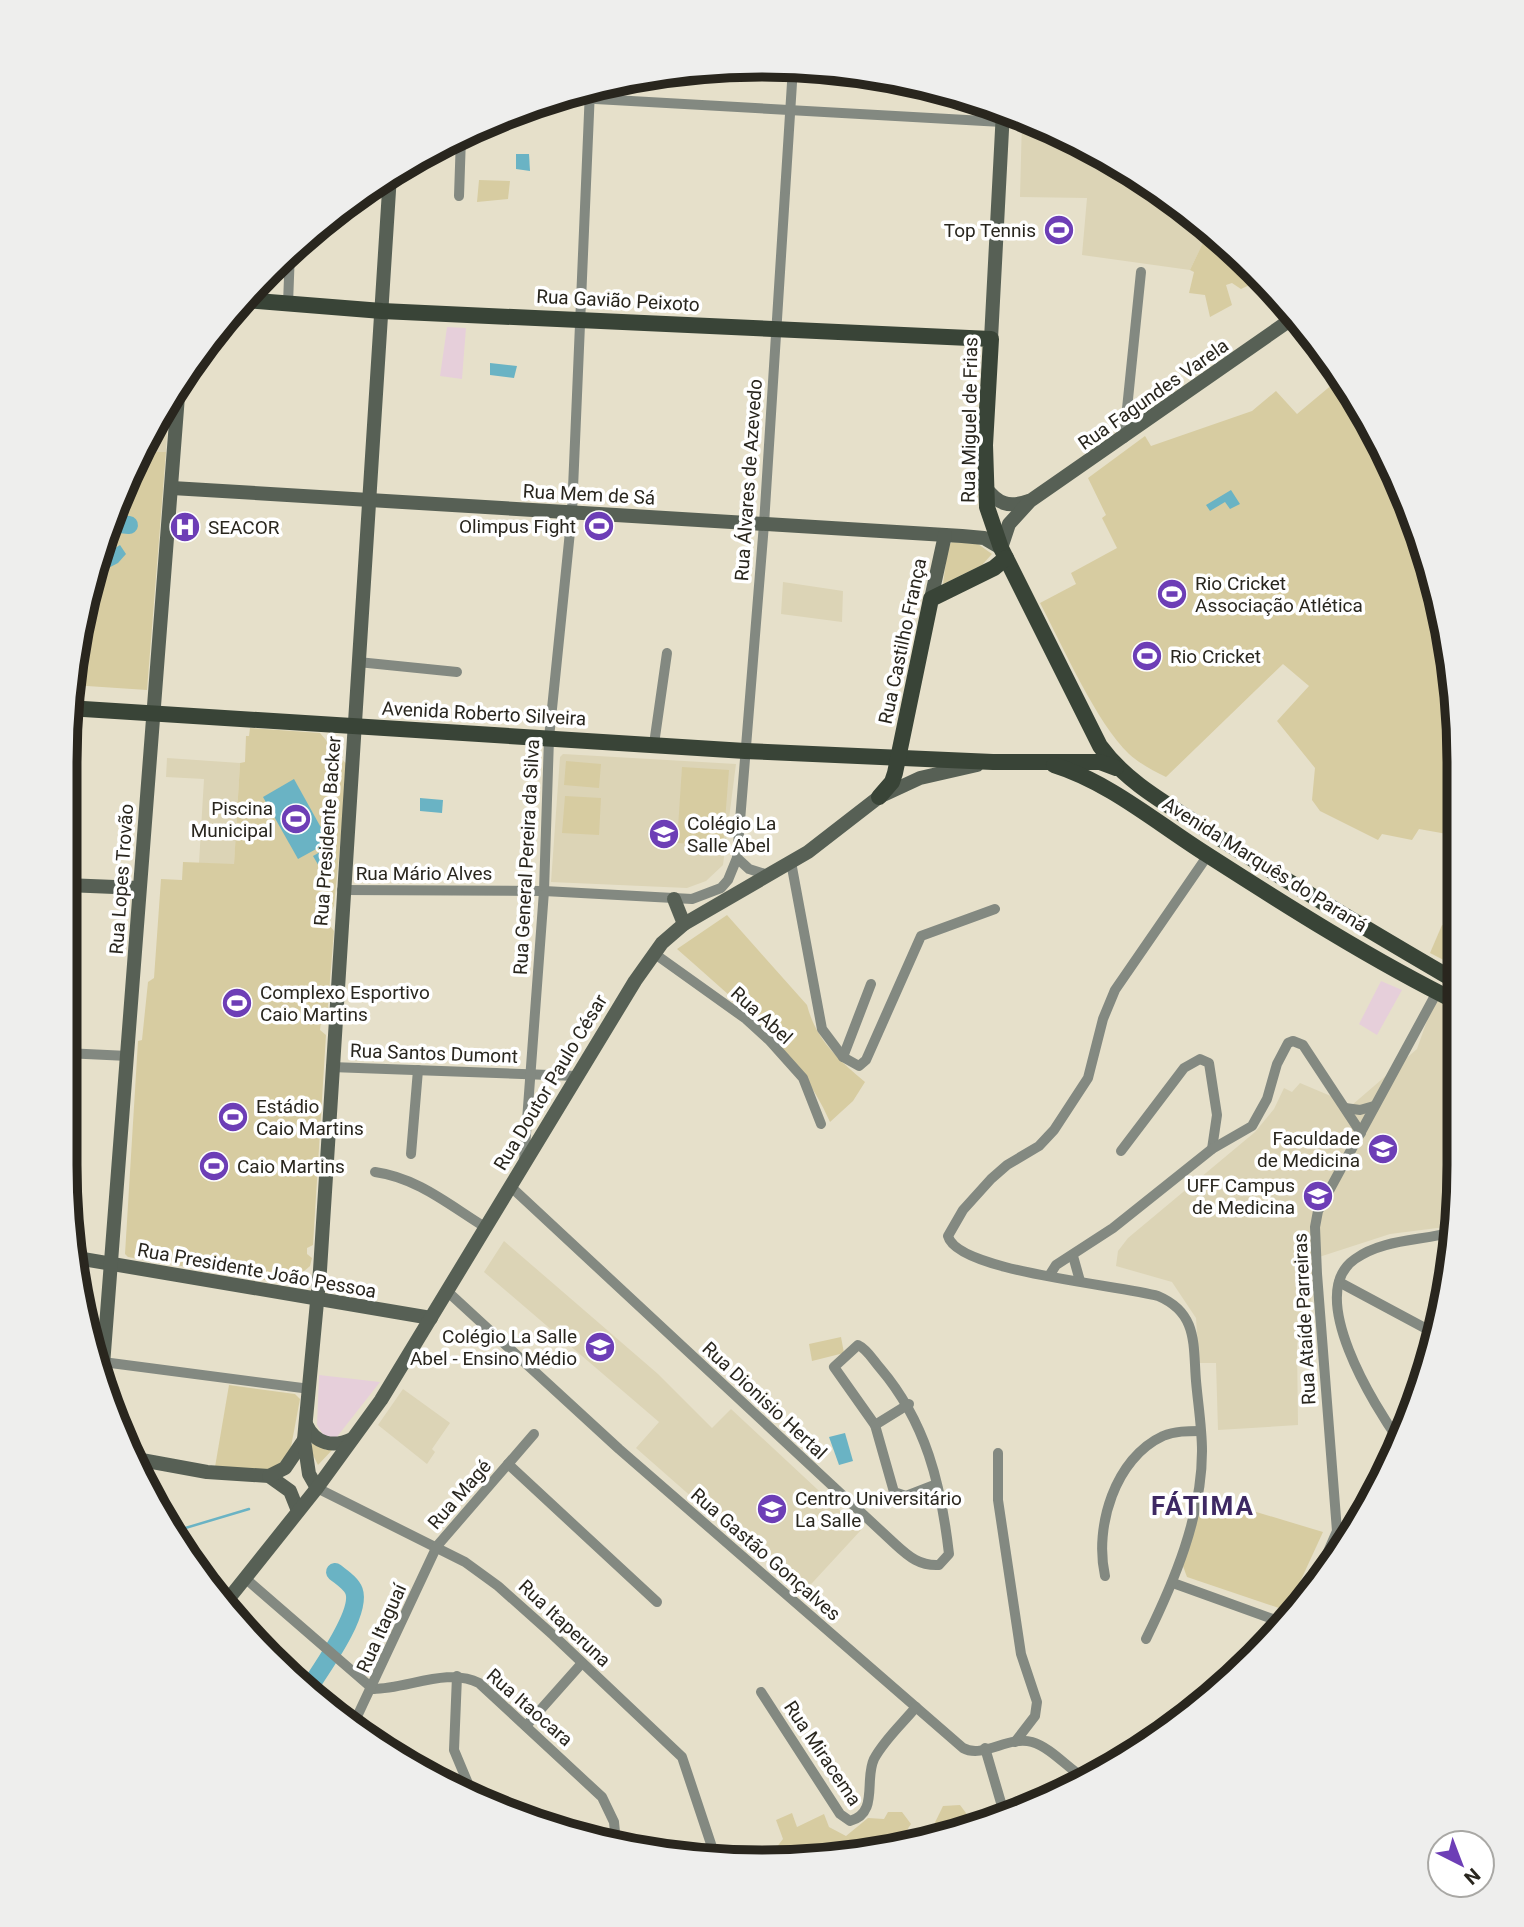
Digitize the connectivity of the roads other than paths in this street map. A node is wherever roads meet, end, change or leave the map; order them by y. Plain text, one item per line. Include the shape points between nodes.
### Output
1 (792, 78) edge
2 (606, 95) edge
3 (589, 99) edge
4 (790, 108) junction
5 (991, 117) edge
6 (1002, 121) edge
7 (461, 147) edge
8 (389, 187) edge
9 (459, 196) dead end
10 (289, 267) edge
11 (1141, 272) dead end
12 (256, 301) edge
13 (288, 304) junction
14 (382, 311) junction
15 (582, 320) junction
16 (1287, 322) edge
17 (775, 328) junction
18 (991, 340) junction
19 (178, 405) edge
20 (1124, 439) junction
21 (985, 487) junction
22 (172, 488) junction
23 (370, 500) junction
24 (1030, 501) junction
25 (572, 512) junction
26 (764, 524) junction
27 (945, 535) junction
28 (1004, 553) junction
29 (931, 599) junction
30 (667, 653) dead end
31 (358, 662) junction
32 (457, 671) dead end
33 (79, 709) edge
34 (153, 713) junction
35 (354, 727) junction
36 (549, 738) junction
37 (654, 744) junction
38 (1100, 746) joint
39 (745, 751) junction
40 (898, 757) junction
41 (993, 762) junction
42 (1048, 763) junction
43 (1118, 769) junction
44 (879, 797) junction
45 (1208, 855) junction
46 (737, 858) junction
47 (792, 862) junction
48 (768, 875) junction
49 (77, 885) edge
50 (139, 888) junction
51 (342, 890) junction
52 (544, 891) junction
53 (674, 899) junction
54 (995, 909) dead end
55 (684, 924) junction
56 (655, 954) junction
57 (1424, 962) junction
58 (1447, 973) edge
59 (1447, 976) edge
60 (871, 984) dead end
61 (1437, 992) junction
62 (1447, 997) edge
63 (77, 1054) edge
64 (128, 1056) junction
65 (843, 1057) junction
66 (331, 1067) junction
67 (418, 1070) junction
68 (529, 1074) junction
69 (577, 1076) junction
70 (1374, 1106) junction
71 (1345, 1108) junction
72 (821, 1124) dead end
73 (1361, 1133) junction
74 (1212, 1149) junction
75 (1121, 1151) dead end
76 (411, 1154) dead end
77 (524, 1165) junction
78 (375, 1172) dead end
79 (511, 1187) junction
80 (485, 1227) junction
81 (1443, 1234) edge
82 (1073, 1256) junction
83 (84, 1259) edge
84 (112, 1265) junction
85 (1049, 1276) junction
86 (1080, 1281) junction
87 (1339, 1282) junction
88 (447, 1292) junction
89 (317, 1300) junction
90 (431, 1318) junction
91 (1427, 1329) edge
92 (104, 1354) edge
93 (106, 1362) edge
94 (310, 1389) junction
95 (909, 1404) junction
96 (306, 1424) junction
97 (875, 1425) junction
98 (1200, 1430) junction
99 (1393, 1431) edge
100 (534, 1434) dead end
101 (352, 1439) junction
102 (304, 1440) junction
103 (998, 1453) dead end
104 (145, 1462) edge
105 (508, 1464) junction
106 (269, 1476) junction
107 (937, 1483) junction
108 (317, 1488) junction
109 (298, 1511) junction
110 (1337, 1531) junction
111 (1340, 1532) edge
112 (437, 1546) junction
113 (1328, 1551) edge
114 (1105, 1576) dead end
115 (245, 1577) junction
116 (1173, 1583) junction
117 (229, 1595) edge
118 (657, 1602) dead end
119 (1274, 1620) edge
120 (1146, 1639) dead end
121 (582, 1663) junction
122 (457, 1676) junction
123 (373, 1689) junction
124 (761, 1692) dead end
125 (916, 1707) junction
126 (357, 1717) edge
127 (526, 1726) junction
128 (1015, 1742) junction
129 (985, 1748) junction
130 (1077, 1773) edge
131 (468, 1783) edge
132 (1002, 1806) edge
133 (614, 1834) edge
134 (712, 1848) edge

1 - 4 street, Rua Álvares de Azevedo
2 - 4 street
3 - 15 street, Rua General Pereira da Silva
4 - 5 street
4 - 17 street, Rua Álvares de Azevedo
6 - 18 main road, Rua Miguel de Frias
7 - 9 street
8 - 14 main road, Rua Presidente Backer
10 - 13 street
11 - 20 street
12 - 13 main road, Rua Gavião Peixoto
13 - 14 main road, Rua Gavião Peixoto
14 - 15 main road, Rua Gavião Peixoto
14 - 23 main road, Rua Presidente Backer
15 - 17 main road, Rua Gavião Peixoto
15 - 25 street, Rua General Pereira da Silva
16 - 20 main road, Rua Fagundes Varela
17 - 18 main road, Rua Gavião Peixoto
17 - 26 street, Rua Álvares de Azevedo
18 - 21 main road, Rua Miguel de Frias
19 - 22 main road, Rua Lopes Trovão
20 - 24 main road, Rua Fagundes Varela
21 - 24 main road via 1006,505
21 - 28 main road, Rua Miguel de Frias via 987,507
22 - 23 main road, Rua Mem de Sá
22 - 34 main road, Rua Lopes Trovão
23 - 25 main road, Rua Mem de Sá
23 - 31 main road, Rua Presidente Backer
24 - 28 main road, Rua Fagundes Varela via 1009,524
25 - 26 main road, Rua Mem de Sá
25 - 36 street, Rua General Pereira da Silva
26 - 27 main road, Rua Mem de Sá
26 - 39 street, Rua Álvares de Azevedo
27 - 28 main road, Rua Mem de Sá via 984,538
27 - 29 main road, Rua Castilho França
28 - 29 main road via 994,568
28 - 38 main road, Rua Miguel de Frias
29 - 40 main road, Rua Castilho França
30 - 37 street
31 - 32 street
31 - 35 main road, Rua Presidente Backer
33 - 34 main road, Avenida Roberto Silveira
34 - 35 main road, Avenida Roberto Silveira
34 - 50 main road, Rua Lopes Trovão
35 - 36 main road, Avenida Roberto Silveira
35 - 51 main road, Rua Presidente Backer
36 - 37 main road, Avenida Roberto Silveira
36 - 52 street, Rua General Pereira da Silva
37 - 39 main road, Avenida Roberto Silveira
38 - 43 main road, Avenida Marquês do Paraná
39 - 40 main road, Avenida Roberto Silveira
39 - 46 street, Rua Álvares de Azevedo
40 - 41 main road, Avenida Roberto Silveira
40 - 44 main road, Rua Castilho França via 892,782
41 - 42 main road, Rua Doutor Paulo César
41 - 44 main road, Rua Doutor Paulo César via 937,773
42 - 43 main road, Rua Doutor Paulo César via 1100,762
42 - 45 main road, Avenida Marquês do Paraná via 1110,791
43 - 57 main road, Avenida Marquês do Paraná via 1250,858
44 - 47 main road, Rua Doutor Paulo César
45 - 61 main road, Avenida Marquês do Paraná
45 - 85 street via 1115,990 1102,1019 1088,1078 1054,1130 991,1179 963,1210 948,1236 963,1254
46 - 48 street
46 - 53 street, Rua Mário Alves via 721,888 700,898
47 - 48 main road, Rua Doutor Paulo César
47 - 65 street via 822,1029
48 - 55 main road, Rua Doutor Paulo César
49 - 50 main road
50 - 64 main road, Rua Lopes Trovão
51 - 52 street, Rua Mário Alves
51 - 66 main road, Rua Presidente Backer
52 - 53 street, Rua Mário Alves
52 - 68 street, Rua General Pereira da Silva
53 - 55 main road
54 - 65 street via 922,936 866,1060 859,1066
55 - 56 main road, Rua Doutor Paulo César
56 - 69 main road, Rua Doutor Paulo César
56 - 72 street, Rua Abel via 769,1040 803,1078
57 - 58 main road
57 - 59 main road, Avenida Marquês do Paraná
60 - 65 street
61 - 62 main road, Avenida Marquês do Paraná
61 - 70 street, Rua Ataíde Parreiras
63 - 64 street
64 - 84 main road, Rua Lopes Trovão
66 - 67 street, Rua Santos Dumont
66 - 89 main road, Rua Presidente Backer
67 - 68 street, Rua Santos Dumont
67 - 76 street
68 - 69 street, Rua Santos Dumont
68 - 77 street, Rua General Pereira da Silva
69 - 77 main road, Rua Doutor Paulo César
70 - 71 street
70 - 73 street, Rua Ataíde Parreiras
71 - 73 street
71 - 74 street via 1303,1045 1293,1041 1283,1049 1267,1099 1252,1126
73 - 110 street, Rua Ataíde Parreiras via 1327,1194 1315,1227
74 - 75 street via 1217,1115 1209,1063 1200,1059 1184,1068
74 - 82 street
77 - 79 main road, Rua Doutor Paulo César
78 - 80 street via 417,1183
79 - 80 main road, Rua Doutor Paulo César
79 - 107 street, Rua Dionisio Hertal via 895,1544 928,1565 939,1565 949,1554
80 - 88 main road, Rua Doutor Paulo César
81 - 87 street via 1367,1252 1345,1267
82 - 85 street via 1056,1265
82 - 86 street
83 - 84 main road, Rua Presidente João Pessoa
84 - 89 main road, Rua Presidente João Pessoa
84 - 92 main road, Rua Lopes Trovão
85 - 86 street
86 - 98 street via 1158,1296 1184,1314 1194,1342
87 - 91 street
87 - 99 street via 1340,1314 1351,1357 1370,1398
88 - 90 main road, Rua Doutor Paulo César
88 - 125 street, Rua Gastão Gonçalves via 619,1449
89 - 90 main road, Rua Presidente João Pessoa
89 - 94 main road, Rua Presidente Backer
90 - 101 main road, Rua Doutor Paulo César
93 - 94 street
94 - 96 main road, Rua Presidente Backer
95 - 97 street
95 - 97 street, Rua Dionisio Hertal via 858,1345 834,1367
95 - 107 street, Rua Dionisio Hertal
96 - 101 main road via 322,1442 335,1445
96 - 102 main road, Rua Presidente Backer
97 - 107 street, Rua Dionisio Hertal via 897,1496
98 - 114 street via 1161,1437 1127,1465 1115,1487 1105,1527
98 - 116 street via 1198,1489
100 - 105 street, Rua Magé
101 - 108 main road, Rua Doutor Paulo César
102 - 106 main road via 285,1468
102 - 108 main road, Rua Presidente Backer via 309,1474
103 - 128 street via 998,1500 1021,1654 1037,1702 1035,1716
104 - 106 main road
105 - 112 street, Rua Magé
105 - 118 street
106 - 109 main road via 290,1491
108 - 109 main road, Rua Doutor Paulo César
108 - 112 street, Rua Itaperuna
109 - 115 main road, Rua Doutor Paulo César
110 - 111 street
110 - 113 street, Rua Ataíde Parreiras
112 - 121 street, Rua Itaperuna via 498,1586
112 - 123 street, Rua Itaguaí
115 - 117 main road, Rua Doutor Paulo César
115 - 123 street
116 - 119 street
116 - 120 street
121 - 127 street
121 - 134 street, Rua Itaperuna via 682,1757
122 - 123 street, Rua Itaocara
122 - 127 street, Rua Itaocara via 479,1684
122 - 131 street via 454,1750
123 - 126 street, Rua Itaguaí
124 - 125 street, Rua Miracema via 840,1814 850,1821 868,1806 869,1774 876,1757
125 - 129 street, Rua Gastão Gonçalves via 963,1748 977,1752
127 - 133 street, Rua Itaocara via 602,1797 612,1815
128 - 129 street, Rua Gastão Gonçalves
128 - 130 street, Rua Gastão Gonçalves via 1036,1744
129 - 132 street

